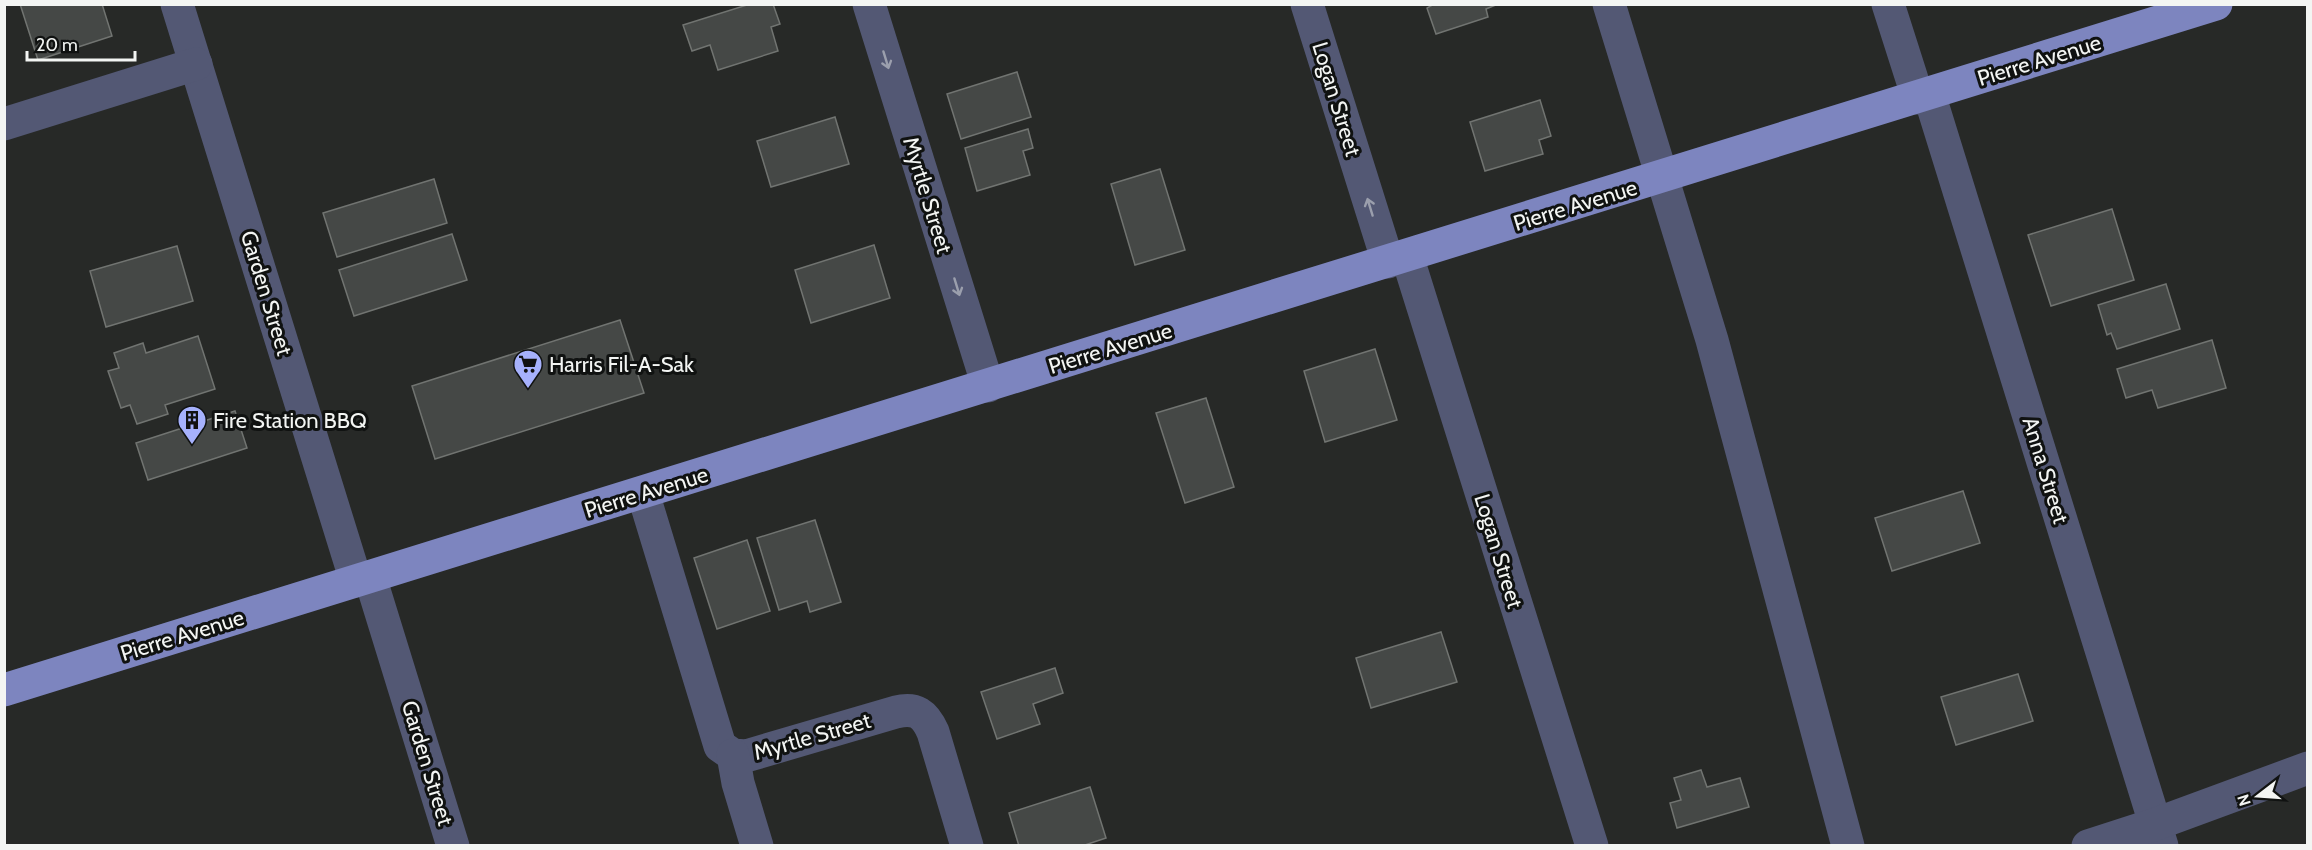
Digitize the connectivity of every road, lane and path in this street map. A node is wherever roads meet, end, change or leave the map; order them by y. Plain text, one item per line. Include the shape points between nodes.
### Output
1 (177, 4) edge
2 (869, 4) edge
3 (1307, 4) edge
4 (1609, 4) edge
5 (1888, 4) edge
6 (2216, 4) edge
7 (196, 64) junction
8 (1923, 96) junction
9 (4, 124) edge
10 (1661, 178) junction
11 (1397, 259) junction
12 (988, 386) junction
13 (643, 493) junction
14 (363, 579) junction
15 (4, 690) edge
16 (732, 755) junction
17 (2307, 768) edge
18 (2159, 835) edge
19 (453, 846) edge
20 (757, 846) edge
21 (967, 846) edge
22 (1592, 846) edge
23 (1848, 846) edge
24 (2088, 846) edge

1 - 7 street, Garden Street
2 -> 12 street, Myrtle Street
11 -> 3 street, Logan Street
4 - 10 street
5 - 8 street, Anna Street
6 - 8 main road, Pierre Avenue
7 - 9 street
7 - 14 street, Garden Street
8 - 10 main road, Pierre Avenue
8 - 18 street, Anna Street
10 - 11 main road, Pierre Avenue
10 - 23 street via 1712,340
11 - 12 main road, Pierre Avenue
11 - 22 street, Logan Street
12 - 13 main road, Pierre Avenue
13 - 14 main road, Pierre Avenue
13 - 16 street, Myrtle Street via 720,746
14 - 15 main road, Pierre Avenue
14 - 19 street, Garden Street
16 - 20 street
16 - 21 street, Myrtle Street via 746,756 914,710 924,715 933,732
17 - 18 street
18 - 24 street

